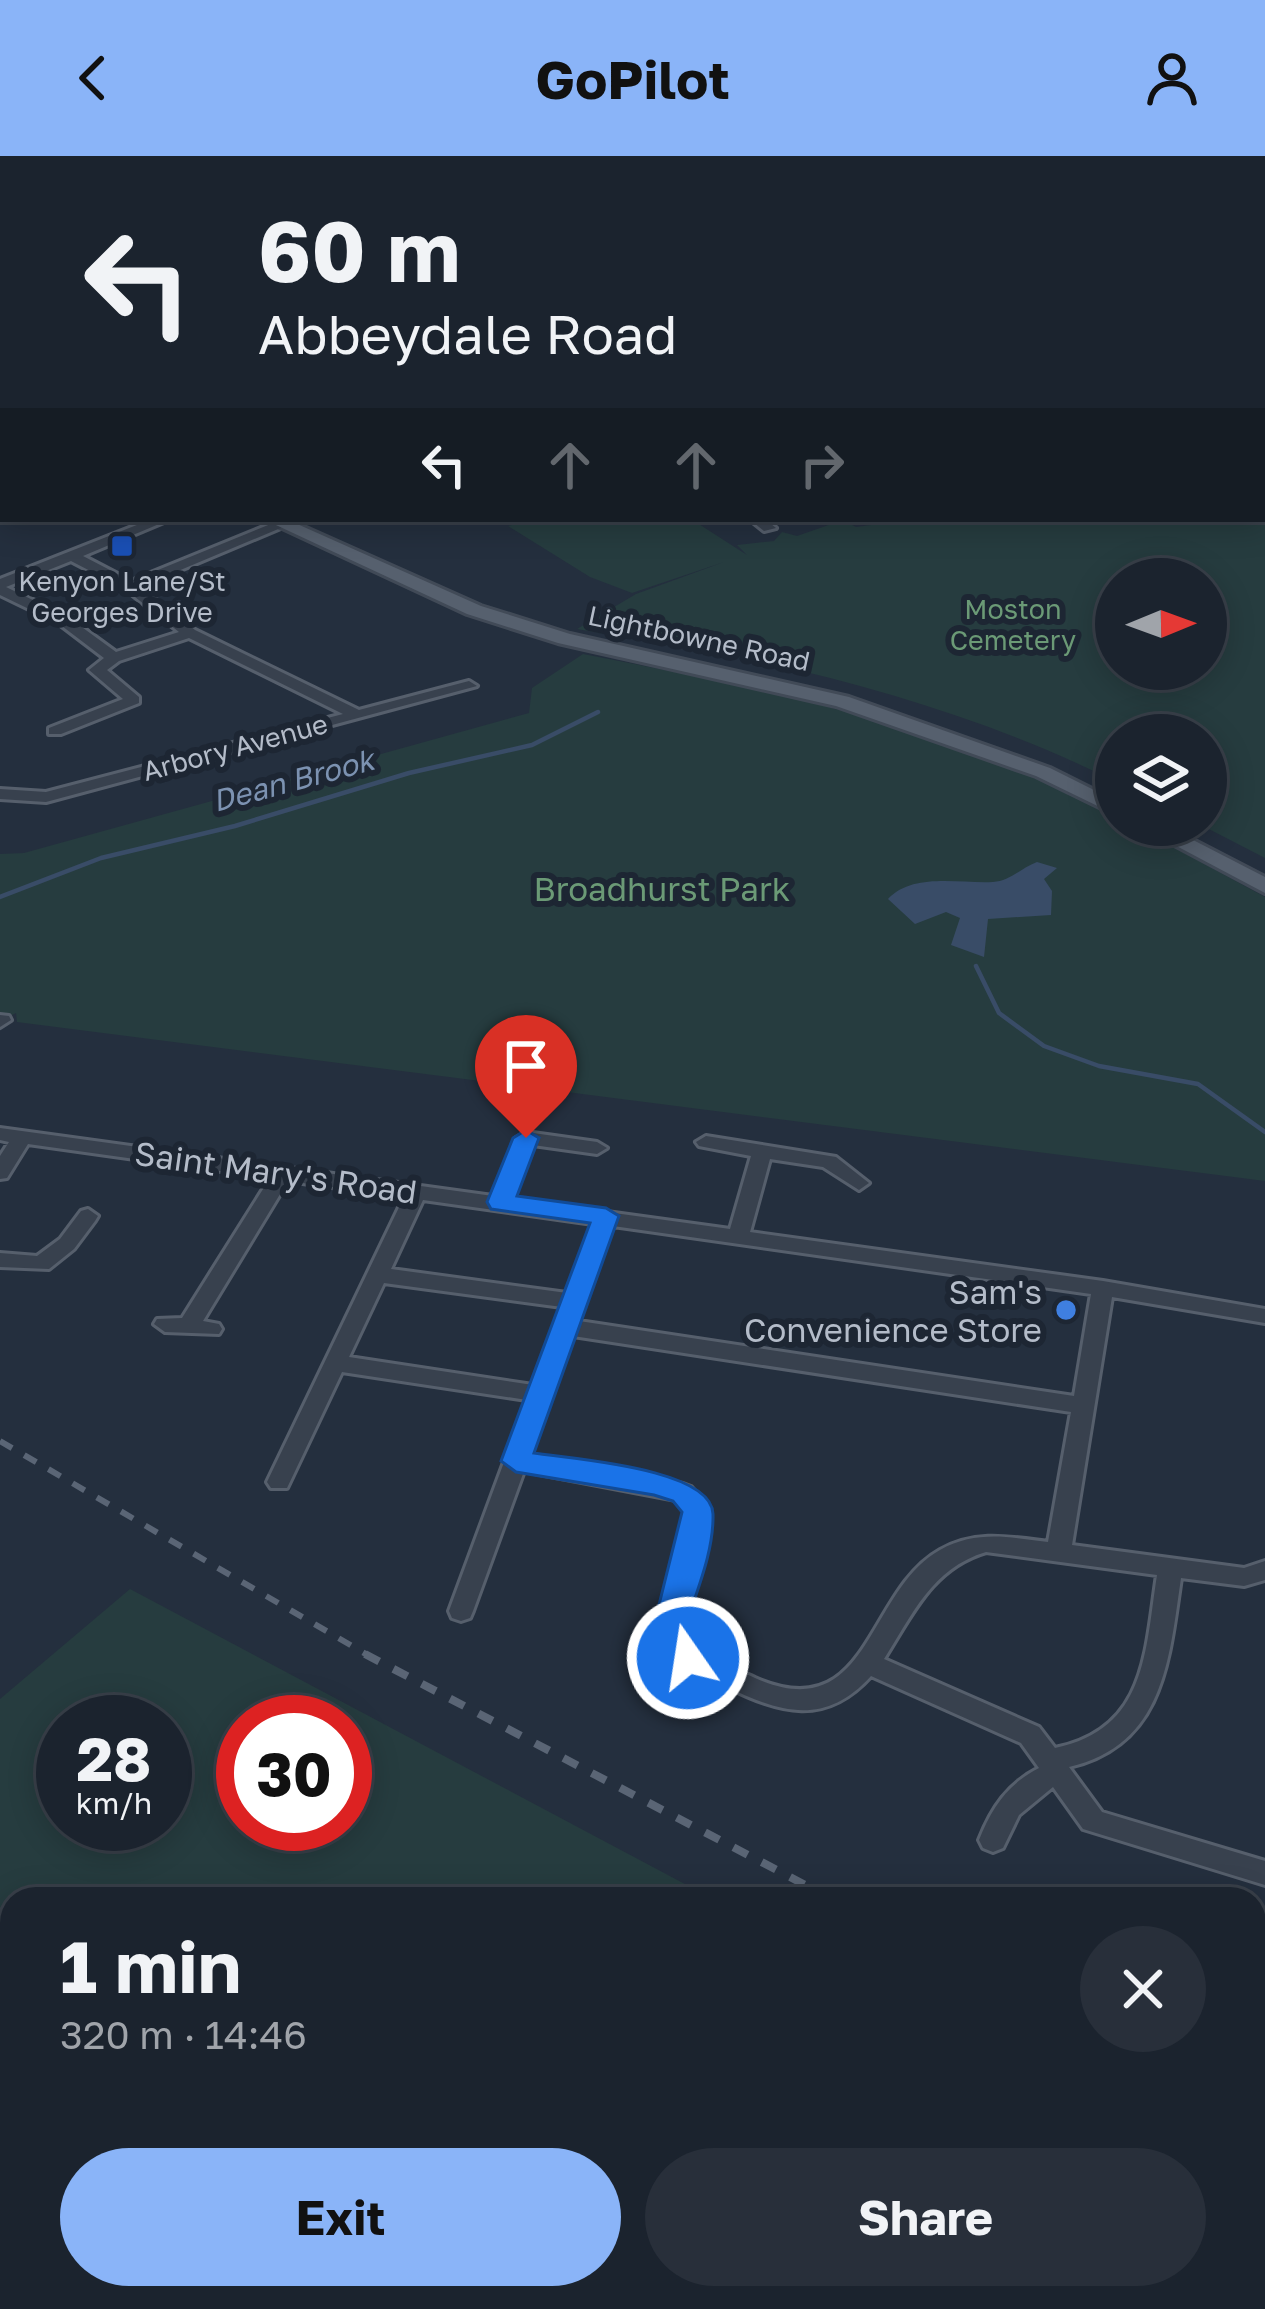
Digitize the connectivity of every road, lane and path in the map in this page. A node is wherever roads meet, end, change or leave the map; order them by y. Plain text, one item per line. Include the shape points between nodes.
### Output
1 (157, 522) edge
2 (282, 522) edge
3 (291, 522) edge
4 (292, 522) edge
5 (75, 557) junction
6 (0, 586) edge
7 (130, 586) junction
8 (190, 633) junction
9 (114, 658) junction
10 (469, 686) dead end
11 (356, 715) junction
12 (56, 731) dead end
13 (1095, 783) edge
14 (0, 794) edge
15 (1095, 798) edge
16 (1188, 846) edge
17 (1216, 846) edge
18 (1265, 872) edge
19 (1265, 886) edge
20 (11, 1135) edge
21 (706, 1142) dead end
22 (596, 1148) dead end
23 (762, 1150) junction
24 (0, 1173) edge
25 (283, 1173) junction
26 (859, 1183) dead end
27 (417, 1191) junction
28 (501, 1202) junction
29 (88, 1216) dead end
30 (606, 1216) junction
31 (739, 1235) junction
32 (0, 1260) edge
33 (382, 1275) junction
34 (1102, 1288) junction
35 (575, 1301) junction
36 (1265, 1316) edge
37 (188, 1326) dead end
38 (565, 1328) junction
39 (335, 1363) junction
40 (541, 1394) junction
41 (1079, 1405) junction
42 (516, 1461) junction
43 (279, 1482) dead end
44 (1059, 1551) junction
45 (1171, 1568) junction
46 (1265, 1570) edge
47 (461, 1611) dead end
48 (865, 1662) junction
49 (1054, 1766) junction
50 (993, 1840) dead end
51 (1265, 1873) edge

1 - 5 street
2 - 7 street
3 - 15 main road, Lightbowne Road via 474,610 538,632 842,700
4 - 13 main road, Lightbowne Road via 548,627 898,706
5 - 6 street
5 - 7 street
6 - 9 street
7 - 8 street
8 - 9 street
8 - 11 street
9 - 12 street via 97,670 134,700
10 - 11 street, Arbory Avenue
11 - 14 street, Arbory Avenue via 46,796
16 - 19 main road
17 - 18 main road
20 - 24 street
20 - 25 street, Saint Mary's Road
21 - 23 street
22 - 28 street via 526,1138
23 - 26 street via 829,1162
23 - 31 street
25 - 27 street, Saint Mary's Road
25 - 37 street
27 - 28 street, Saint Mary's Road
27 - 33 street
28 - 30 street, Saint Mary's Road
29 - 32 street via 40,1264
30 - 31 street, Saint Mary's Road
30 - 35 street
31 - 34 street, Saint Mary's Road
33 - 35 street
33 - 39 street
34 - 36 street, Saint Mary's Road
34 - 41 street
35 - 38 street
38 - 40 street
38 - 41 street
39 - 40 street
39 - 43 street
40 - 42 street
41 - 44 street
42 - 47 street
42 - 48 street via 655,1484 683,1493 698,1509 670,1625 688,1658 791,1701 838,1690
44 - 45 street
44 - 48 street via 986,1543 959,1550 933,1567
45 - 46 street via 1244,1577
45 - 49 street via 1162,1647 1128,1723 1102,1747
48 - 49 street via 1030,1735
49 - 50 street via 1030,1783
49 - 51 street via 1094,1821

